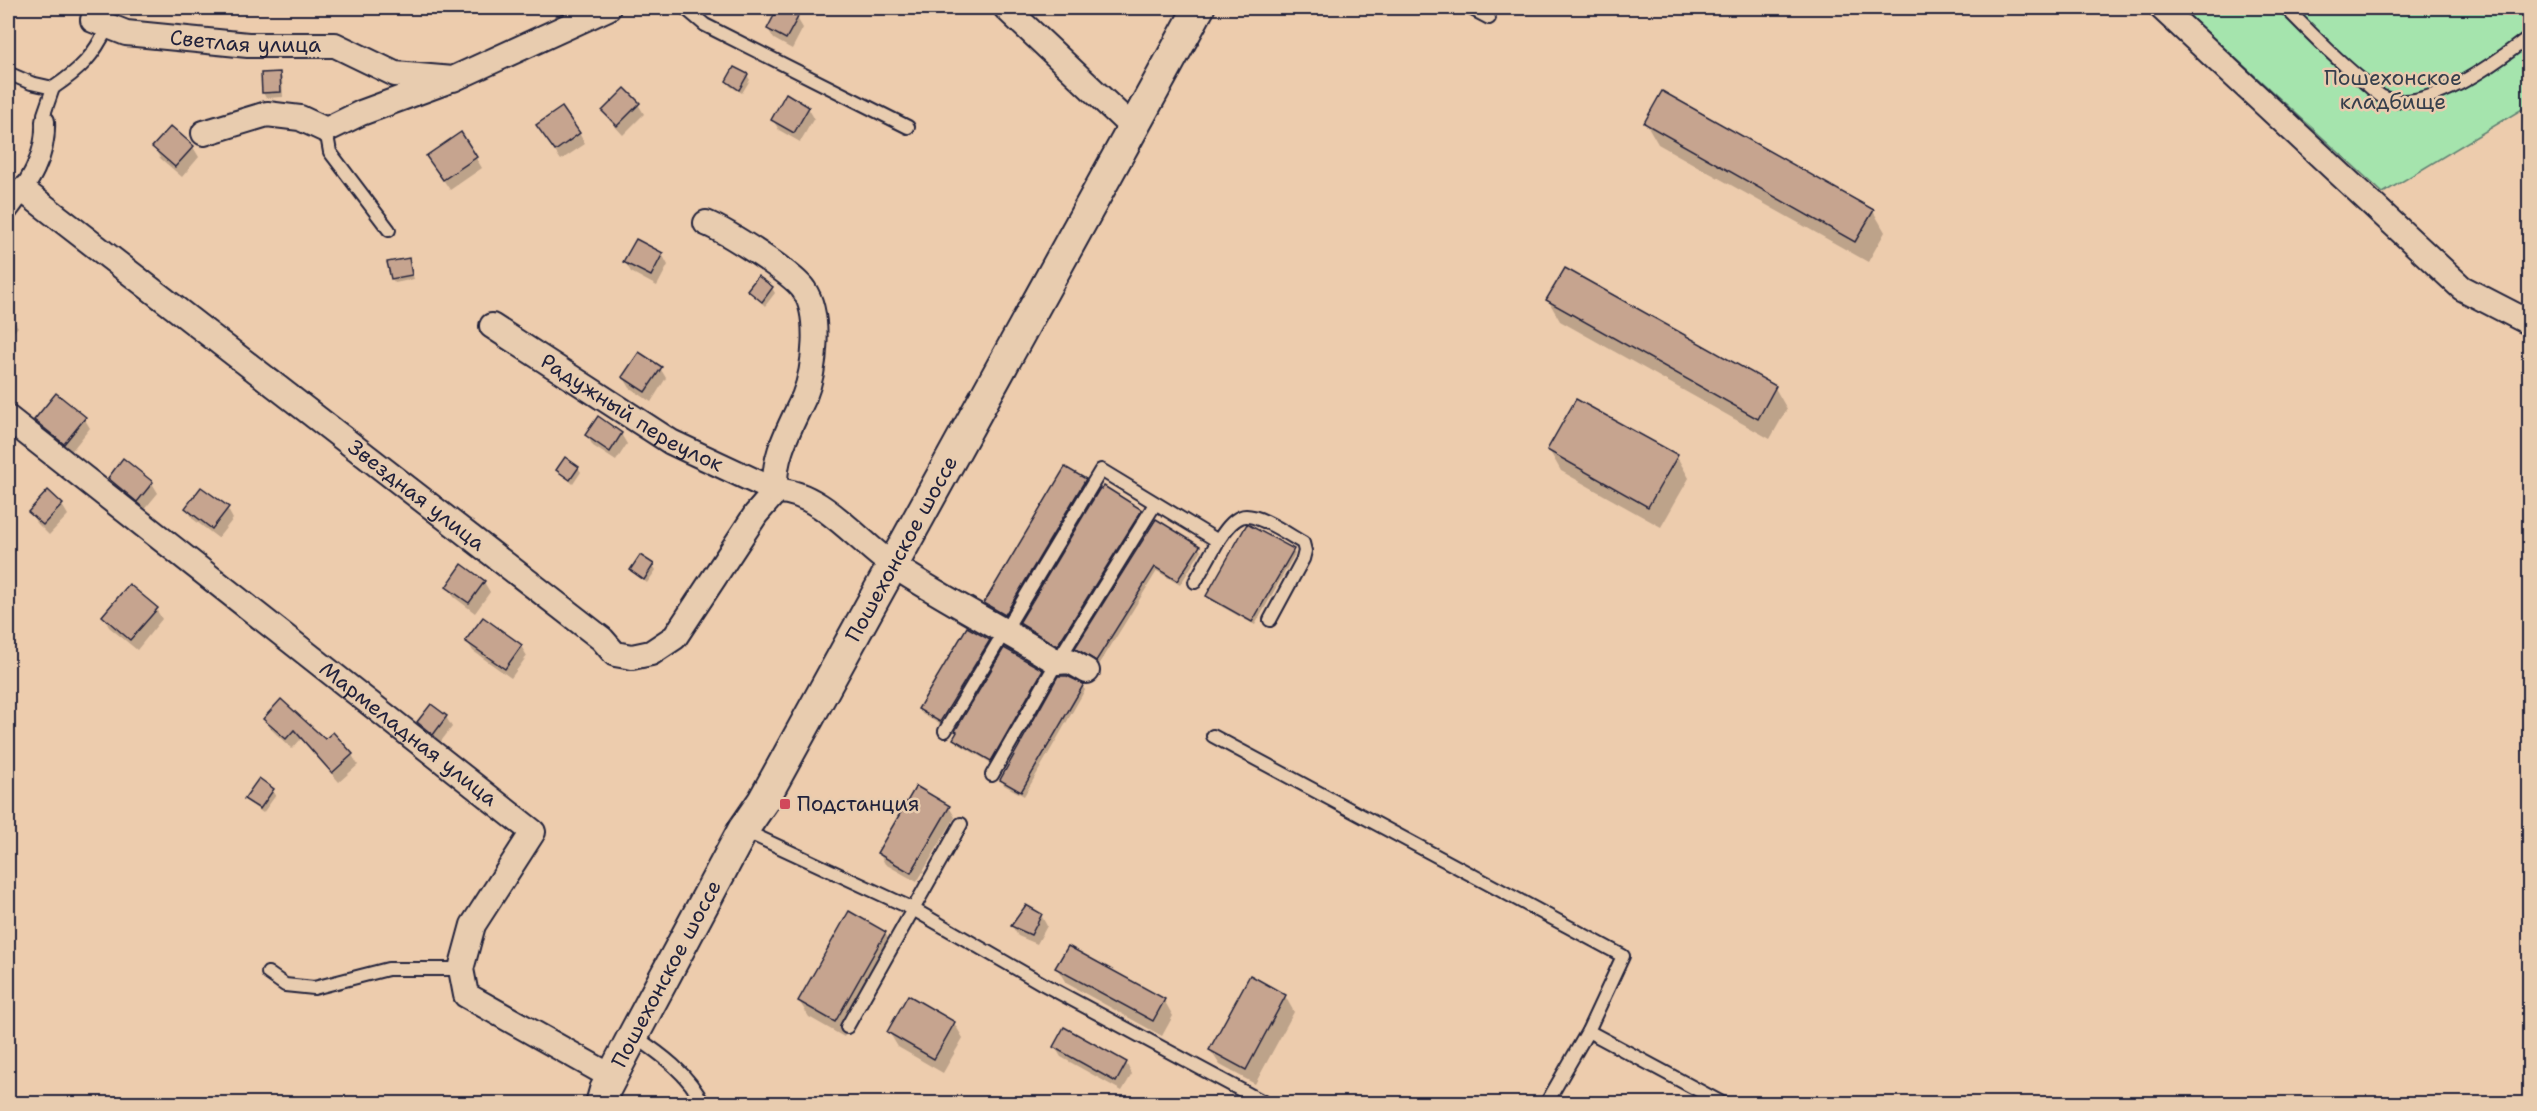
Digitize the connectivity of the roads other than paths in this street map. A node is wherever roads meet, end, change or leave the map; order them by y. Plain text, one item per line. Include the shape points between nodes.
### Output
1 (608, 8) edge
2 (685, 8) edge
3 (1006, 8) edge
4 (1199, 8) edge
5 (1470, 8) edge
6 (2162, 8) edge
7 (2286, 8) edge
8 (102, 17) edge
9 (1489, 18) dead end
10 (2529, 36) edge
11 (8, 73) edge
12 (453, 79) junction
13 (53, 88) junction
14 (45, 121) joint
15 (909, 128) dead end
16 (1133, 128) junction
17 (326, 130) junction
18 (204, 133) dead end
19 (23, 190) junction
20 (8, 211) edge
21 (706, 223) dead end
22 (389, 230) dead end
23 (2529, 323) edge
24 (492, 326) dead end
25 (8, 418) edge
26 (776, 491) junction
27 (1155, 504) junction
28 (1218, 541) junction
29 (892, 565) junction
30 (1195, 582) dead end
31 (1270, 620) dead end
32 (1004, 630) junction
33 (1057, 662) junction
34 (1086, 671) dead end
35 (945, 731) dead end
36 (1213, 736) dead end
37 (992, 775) dead end
38 (961, 824) dead end
39 (743, 830) junction
40 (913, 909) junction
41 (461, 969) junction
42 (268, 973) dead end
43 (847, 1028) dead end
44 (1588, 1031) junction
45 (633, 1036) junction
46 (602, 1094) edge
47 (703, 1104) edge
48 (1267, 1104) edge
49 (1546, 1104) edge
50 (1724, 1104) edge

1 - 12 street, Светлая улица
2 - 15 lane via 705,25
3 - 16 street
4 - 16 street, Пошехонское шоссе
5 - 9 lane
6 - 23 street via 2462,288
7 - 10 lane via 2374,90 2404,102 2426,98 2474,76
8 - 12 street, Светлая улица via 126,33 248,45 334,45 395,74
8 - 13 lane via 97,49 75,73
11 - 13 lane
12 - 17 street
13 - 14 lane
14 - 19 street via 45,147
16 - 29 street, Пошехонское шоссе
17 - 18 street via 300,118 267,114
17 - 22 lane via 330,152
19 - 20 street
19 - 26 street, Звездная улица via 602,639 615,654 632,657 651,653 675,637 756,514
21 - 26 street via 724,231 803,288 812,306 815,330 811,367 805,394 787,430 773,475
24 - 26 street, Радужный переулок via 671,442
25 - 41 street, Мармеладная улица via 533,832 472,925
26 - 29 street, Радужный переулок via 792,491 837,518
27 - 28 lane
27 - 32 lane via 1101,470
27 - 33 lane
28 - 30 lane
28 - 31 lane via 1231,524 1252,515 1303,543 1303,559
29 - 32 street, Радужный переулок
29 - 39 street, Пошехонское шоссе via 764,801
32 - 33 street, Радужный переулок
32 - 35 lane
33 - 34 street, Радужный переулок via 1070,661
33 - 37 lane
36 - 44 lane via 1623,956
38 - 40 lane
39 - 40 lane
39 - 45 street, Пошехонское шоссе
40 - 43 lane
40 - 48 lane
41 - 42 lane via 388,969 314,988 285,985
41 - 46 street via 466,995
44 - 49 lane
44 - 50 lane
45 - 46 street, Пошехонское шоссе
45 - 47 lane via 666,1057

